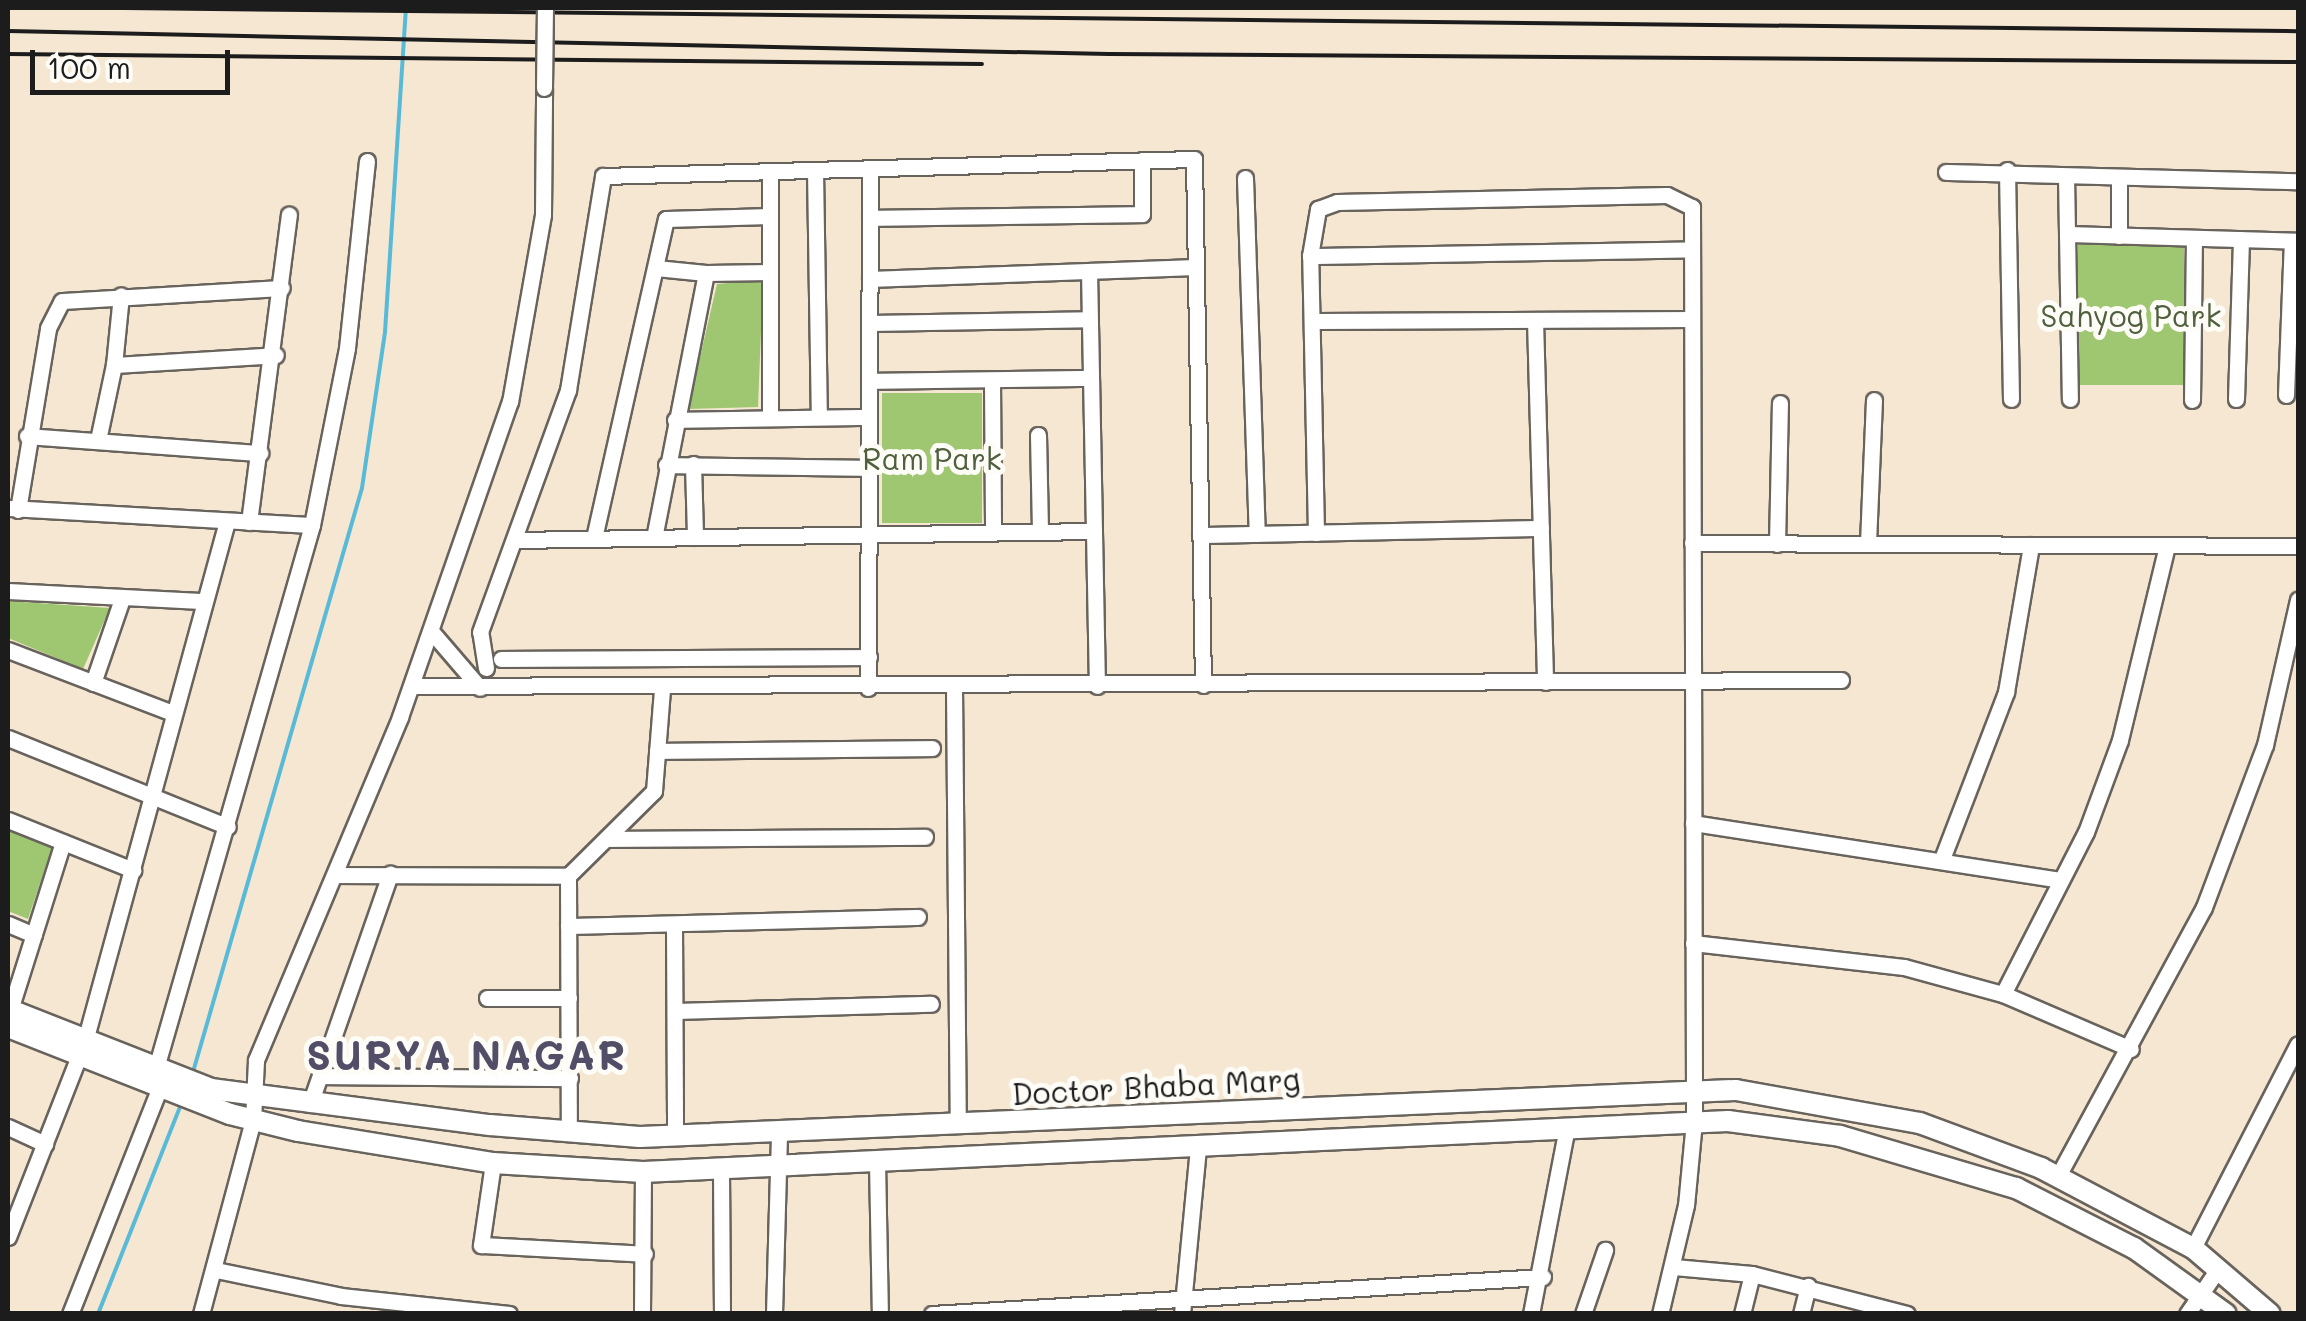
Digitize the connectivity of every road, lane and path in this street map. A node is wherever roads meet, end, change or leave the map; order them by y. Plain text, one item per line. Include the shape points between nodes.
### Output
1 (544, 8) edge
2 (367, 160) dead end
3 (1142, 160) junction
4 (870, 168) junction
5 (815, 170) junction
6 (2007, 170) junction
7 (770, 172) junction
8 (1946, 172) dead end
9 (2066, 176) junction
10 (1245, 178) dead end
11 (2120, 178) junction
12 (2298, 180) edge
13 (289, 215) dead end
14 (770, 216) junction
15 (870, 218) junction
16 (2067, 234) junction
17 (2119, 236) junction
18 (2194, 238) junction
19 (2242, 239) junction
20 (2295, 241) edge
21 (1692, 249) junction
22 (1310, 256) junction
23 (1196, 267) junction
24 (656, 268) junction
25 (1089, 271) junction
26 (770, 272) junction
27 (706, 273) junction
28 (870, 279) junction
29 (282, 288) junction
30 (121, 295) junction
31 (1088, 319) junction
32 (1692, 319) junction
33 (1535, 320) junction
34 (1315, 321) junction
35 (870, 324) junction
36 (276, 355) junction
37 (114, 364) junction
38 (1091, 378) junction
39 (992, 380) junction
40 (870, 381) junction
41 (2286, 395) dead end
42 (2011, 399) dead end
43 (2070, 399) dead end
44 (2236, 399) dead end
45 (1874, 400) dead end
46 (2192, 400) dead end
47 (1780, 402) dead end
48 (819, 417) junction
49 (870, 417) junction
50 (770, 418) junction
51 (675, 420) junction
52 (1038, 434) dead end
53 (26, 436) junction
54 (98, 440) junction
55 (260, 453) junction
56 (666, 464) junction
57 (693, 464) junction
58 (869, 468) junction
59 (13, 509) edge
60 (250, 522) junction
61 (226, 525) junction
62 (312, 525) junction
63 (1541, 528) junction
64 (1094, 531) junction
65 (1040, 532) junction
66 (1316, 532) junction
67 (993, 533) junction
68 (869, 534) junction
69 (1256, 534) junction
70 (1200, 535) junction
71 (695, 537) junction
72 (594, 538) junction
73 (654, 538) junction
74 (514, 540) junction
75 (1692, 543) junction
76 (1868, 543) junction
77 (1776, 544) junction
78 (2031, 545) junction
79 (2167, 546) junction
80 (2298, 546) edge
81 (8, 591) edge
82 (122, 599) junction
83 (2298, 600) edge
84 (201, 601) junction
85 (431, 631) junction
86 (8, 650) edge
87 (868, 657) junction
88 (502, 658) dead end
89 (486, 668) dead end
90 (1692, 680) junction
91 (1841, 680) dead end
92 (1545, 682) junction
93 (93, 683) junction
94 (1203, 685) junction
95 (412, 686) junction
96 (1097, 686) junction
97 (954, 687) junction
98 (480, 688) junction
99 (868, 688) junction
100 (662, 689) junction
101 (2280, 690) junction
102 (2298, 690) edge
103 (173, 713) junction
104 (8, 738) edge
105 (932, 748) dead end
106 (658, 751) junction
107 (150, 794) junction
108 (8, 820) edge
109 (1693, 822) junction
110 (228, 828) junction
111 (925, 837) dead end
112 (607, 839) junction
113 (63, 842) junction
114 (1942, 858) junction
115 (133, 870) junction
116 (390, 874) junction
117 (335, 875) junction
118 (568, 876) junction
119 (2061, 880) junction
120 (918, 918) dead end
121 (8, 924) edge
122 (568, 926) junction
123 (674, 926) junction
124 (34, 935) junction
125 (1693, 944) junction
126 (2003, 994) junction
127 (488, 998) dead end
128 (569, 998) junction
129 (931, 1004) dead end
130 (674, 1012) junction
131 (8, 1016) edge
132 (2298, 1044) edge
133 (81, 1048) junction
134 (2130, 1049) junction
135 (320, 1076) junction
136 (570, 1078) junction
137 (163, 1080) junction
138 (1693, 1088) junction
139 (254, 1095) junction
140 (207, 1096) junction
141 (310, 1104) junction
142 (253, 1120) junction
143 (1694, 1120) junction
144 (958, 1122) junction
145 (8, 1127) edge
146 (1568, 1127) junction
147 (569, 1132) junction
148 (778, 1133) junction
149 (675, 1135) junction
150 (45, 1144) junction
151 (1198, 1146) junction
152 (877, 1162) junction
153 (493, 1163) junction
154 (777, 1167) junction
155 (721, 1171) junction
156 (644, 1172) junction
157 (2058, 1176) junction
158 (9, 1226) edge
159 (2193, 1248) junction
160 (1605, 1250) dead end
161 (645, 1254) junction
162 (1674, 1267) junction
163 (2218, 1269) junction
164 (216, 1270) junction
165 (1752, 1274) junction
166 (1542, 1277) junction
167 (1808, 1286) junction
168 (2201, 1294) junction
169 (341, 1296) junction
170 (1183, 1296) junction
171 (1131, 1306) edge
172 (1080, 1308) edge
173 (70, 1314) edge
174 (201, 1314) edge
175 (336, 1314) edge
176 (510, 1314) edge
177 (642, 1314) edge
178 (722, 1314) edge
179 (774, 1314) edge
180 (880, 1314) edge
181 (932, 1314) edge
182 (1182, 1314) edge
183 (1531, 1314) edge
184 (1583, 1314) edge
185 (1660, 1314) edge
186 (1742, 1314) edge
187 (1801, 1314) edge
188 (1907, 1314) edge
189 (2187, 1314) edge
190 (2226, 1314) edge
191 (2270, 1314) edge

1 - 85 street, bridge via 544,215 532,306 510,402
2 - 62 street via 347,348
3 - 4 street
3 - 15 street via 1142,214
3 - 23 street via 1194,159
4 - 5 street
4 - 15 street
5 - 7 street
5 - 48 street
6 - 8 street
6 - 9 street
6 - 42 street
7 - 14 street
7 - 74 street via 609,174 600,180 568,390
9 - 11 street
9 - 16 street
10 - 69 street
11 - 12 street
11 - 17 street
13 - 29 street
14 - 24 street via 666,219
14 - 26 street
15 - 28 street
16 - 17 street
16 - 43 street
17 - 18 street
18 - 19 street
18 - 46 street
19 - 20 street
19 - 44 street
20 - 41 street
21 - 22 street
21 - 22 street via 1692,207 1667,195 1337,202 1313,216
21 - 32 street
22 - 34 street
23 - 25 street
23 - 70 street
24 - 27 street
24 - 72 street
25 - 28 street
25 - 31 street
26 - 27 street
26 - 50 street
27 - 51 street
28 - 35 street
29 - 30 street
29 - 36 street
30 - 37 street
30 - 53 street via 70,296 54,313
31 - 35 street
31 - 38 street
32 - 33 street
32 - 75 street
33 - 34 street
33 - 63 street
34 - 66 street
35 - 40 street
36 - 37 street
36 - 55 street
37 - 54 street
38 - 39 street
38 - 64 street
39 - 40 street
39 - 67 street
40 - 49 street
45 - 76 street
47 - 77 street
48 - 49 street
48 - 50 street
49 - 58 street
50 - 51 street
51 - 56 street
52 - 65 street
53 - 54 street
53 - 59 street
54 - 55 street
55 - 60 street
56 - 57 street
56 - 73 street
57 - 58 street
57 - 71 street
58 - 68 street
59 - 61 street
60 - 61 street
60 - 62 street
61 - 84 street
62 - 110 street
63 - 66 street
63 - 92 street
64 - 65 street
64 - 96 street
65 - 67 street
66 - 69 street
67 - 68 street
68 - 71 street
68 - 87 street
69 - 70 street
70 - 94 street
71 - 73 street
72 - 73 street
72 - 74 street
74 - 89 street via 480,632
75 - 77 street
75 - 90 street
76 - 77 street
76 - 78 street
78 - 79 street
78 - 114 street via 2006,692
79 - 80 street
79 - 119 street via 2120,740
81 - 82 street
82 - 84 street
82 - 93 street
83 - 101 street
84 - 103 street
85 - 95 street
85 - 98 street
86 - 93 street
87 - 88 street
87 - 99 street
90 - 91 street
90 - 92 street
90 - 109 street
92 - 94 street
93 - 103 street
94 - 96 street
95 - 98 street
95 - 117 street
96 - 97 street
97 - 99 street
97 - 144 street
98 - 100 street
99 - 100 street
100 - 106 street
101 - 102 street
101 - 134 street via 2211,891
103 - 107 street
104 - 107 street
105 - 106 street
106 - 112 street via 651,797
107 - 110 street
107 - 115 street
108 - 113 street
109 - 114 street
109 - 125 street
110 - 137 street
111 - 112 street
112 - 118 street
113 - 115 street
113 - 124 street
114 - 119 street
115 - 133 street
116 - 117 street
116 - 118 street
116 - 135 street
117 - 139 street via 256,1060
118 - 122 street
119 - 126 street
120 - 123 street
121 - 124 street
122 - 123 street
122 - 128 street
123 - 130 street
124 - 131 street
125 - 126 street via 1862,958
125 - 138 street
126 - 134 street
127 - 128 street
128 - 136 street
129 - 130 street
130 - 149 street
131 - 133 street, Doctor Bhaba Marg
132 - 159 street
133 - 137 street, Doctor Bhaba Marg
133 - 150 street
134 - 157 street
135 - 136 street
135 - 141 street
136 - 147 street
137 - 140 street, Doctor Bhaba Marg
137 - 173 street
138 - 143 street
138 - 144 street, Doctor Bhaba Marg
138 - 157 street, Doctor Bhaba Marg via 1823,1102 1920,1123
139 - 140 street, Doctor Bhaba Marg
139 - 141 street, Doctor Bhaba Marg
139 - 142 street
140 - 142 street, Doctor Bhaba Marg
141 - 147 street, Doctor Bhaba Marg
142 - 153 street, Doctor Bhaba Marg via 369,1146
142 - 164 street
143 - 146 street, Doctor Bhaba Marg
143 - 162 street
143 - 168 street, Doctor Bhaba Marg via 1840,1136 1948,1163 2068,1212
144 - 148 street, Doctor Bhaba Marg
145 - 150 street
146 - 151 street, Doctor Bhaba Marg
146 - 166 street
147 - 149 street, Doctor Bhaba Marg
148 - 149 street, Doctor Bhaba Marg
148 - 154 street
150 - 158 street
151 - 152 street, Doctor Bhaba Marg
151 - 170 street
152 - 154 street, Doctor Bhaba Marg
152 - 180 street
153 - 156 street, Doctor Bhaba Marg
153 - 161 street via 481,1245
154 - 155 street, Doctor Bhaba Marg
154 - 179 street
155 - 156 street, Doctor Bhaba Marg
155 - 178 street
156 - 161 street
157 - 159 street, Doctor Bhaba Marg
159 - 163 street, Doctor Bhaba Marg
160 - 184 street
161 - 177 street
162 - 165 street
162 - 185 street
163 - 168 street
163 - 191 street, Doctor Bhaba Marg
164 - 169 street
164 - 174 street
165 - 167 street
165 - 186 street
166 - 170 street
166 - 183 street
167 - 187 street
167 - 188 street
168 - 189 street
168 - 190 street, Doctor Bhaba Marg
169 - 175 street
169 - 176 street
170 - 171 street
170 - 182 street
171 - 172 street
172 - 181 street

